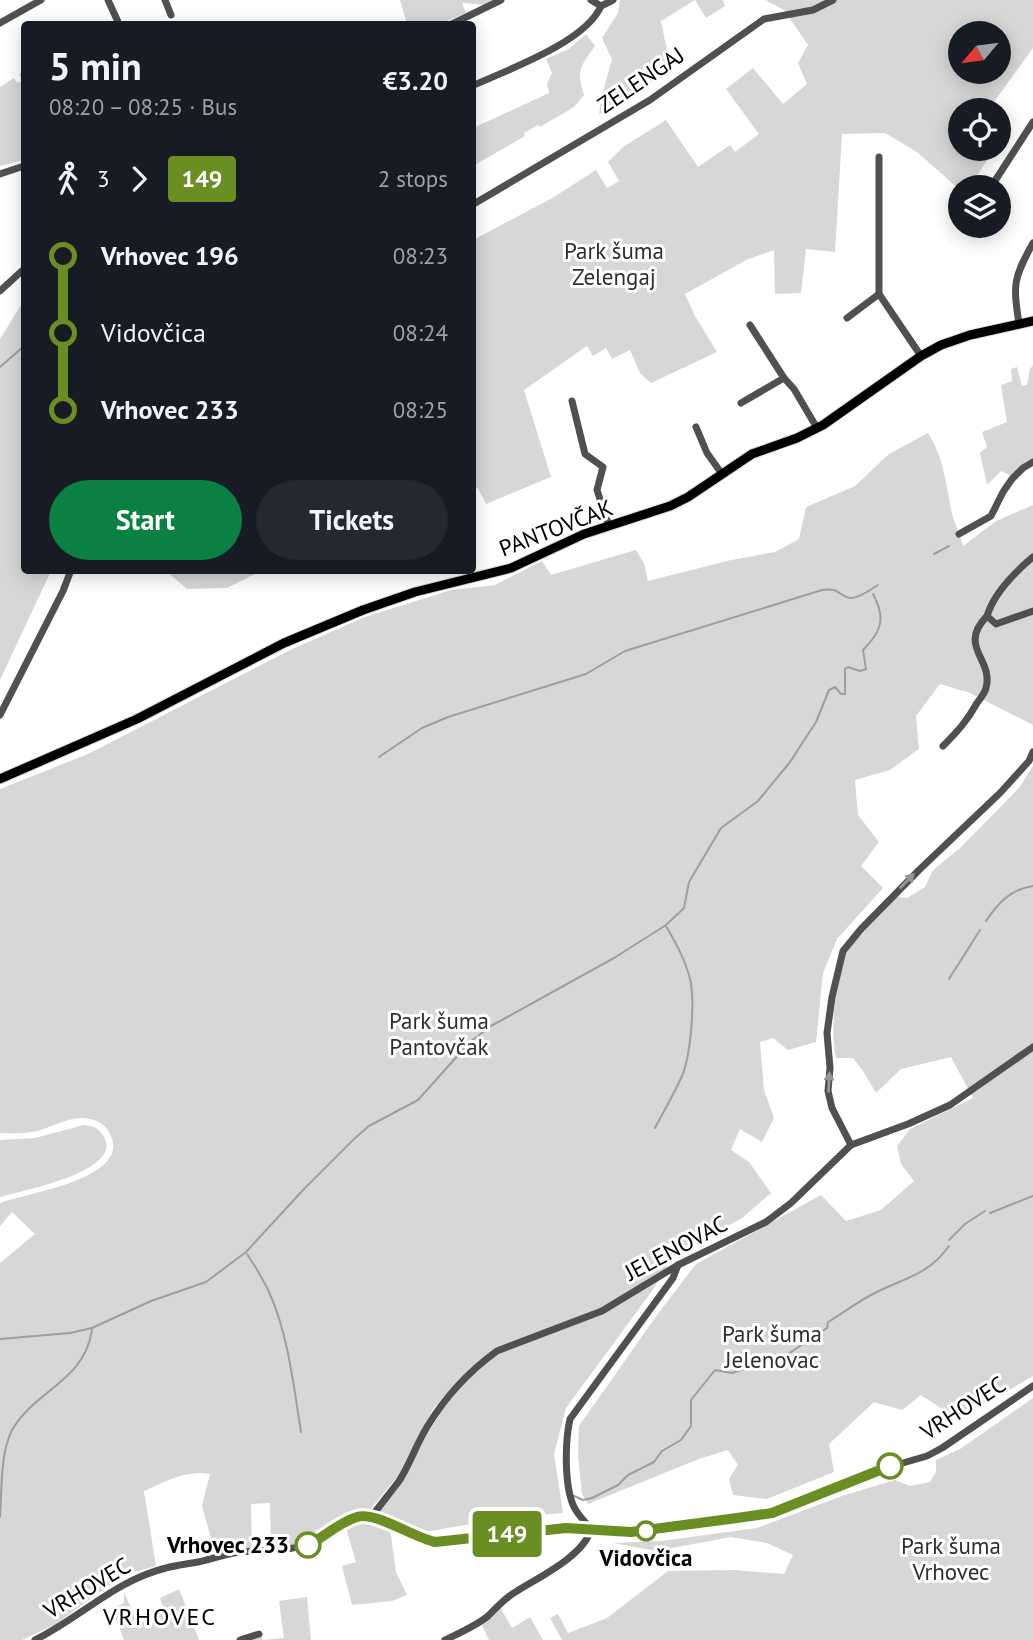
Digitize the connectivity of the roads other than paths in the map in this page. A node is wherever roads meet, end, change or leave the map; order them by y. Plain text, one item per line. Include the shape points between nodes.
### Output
1 (41, 0) edge
2 (108, 0) edge
3 (165, 0) edge
4 (501, 0) edge
5 (591, 0) edge
6 (613, 0) edge
7 (834, 0) edge
8 (601, 6) junction
9 (171, 15) dead end
10 (118, 21) edge
11 (458, 21) edge
12 (0, 23) edge
13 (476, 84) edge
14 (1033, 122) edge
15 (879, 157) dead end
16 (21, 167) edge
17 (0, 174) edge
18 (999, 175) edge
19 (476, 203) edge
20 (1033, 243) edge
21 (21, 273) edge
22 (0, 291) edge
23 (879, 294) junction
24 (847, 318) dead end
25 (1033, 321) edge
26 (1018, 324) junction
27 (750, 325) dead end
28 (921, 356) junction
29 (784, 378) junction
30 (572, 401) dead end
31 (741, 403) dead end
32 (696, 427) dead end
33 (817, 428) junction
34 (1033, 462) edge
35 (722, 474) junction
36 (609, 526) junction
37 (959, 534) dead end
38 (1033, 556) edge
39 (69, 574) edge
40 (1033, 611) edge
41 (987, 616) junction
42 (0, 715) edge
43 (943, 746) dead end
44 (1033, 752) edge
45 (0, 779) edge
46 (1033, 1047) edge
47 (851, 1144) junction
48 (678, 1265) junction
49 (1033, 1386) edge
50 (372, 1516) junction
51 (590, 1529) junction
52 (259, 1634) dead end
53 (35, 1640) edge
54 (240, 1640) edge
55 (445, 1640) edge

1 - 12 street
2 - 10 street
3 - 9 street
4 - 11 street
5 - 8 street
6 - 8 street
7 - 19 street, ZELENGAJ via 813,10 764,19 650,100
8 - 13 street via 589,23 564,43
14 - 18 street
15 - 23 street
16 - 17 street
20 - 26 street via 1016,274
21 - 22 street
23 - 24 street
23 - 28 street
25 - 26 main road, PANTOVČAK
26 - 28 main road, PANTOVČAK via 959,338
27 - 29 street
28 - 33 main road, PANTOVČAK
29 - 31 street
29 - 33 street
30 - 36 street via 585,454 603,467 597,490
32 - 35 street
33 - 35 main road, PANTOVČAK via 752,454
34 - 37 street via 1012,479 991,516
35 - 36 main road, PANTOVČAK via 670,506
36 - 45 main road, PANTOVČAK via 511,568 415,592 338,620 137,719
38 - 41 street via 1003,589
39 - 42 street
40 - 41 street via 996,624
41 - 43 street via 978,626 974,645 986,672 986,688 966,724
47 -> 44 street via 828,1091 827,1033 843,951 1000,793
46 - 47 street, JELENOVAC via 950,1105
47 - 48 street, JELENOVAC via 766,1222
48 - 50 street, JELENOVAC via 602,1311 486,1359 442,1404
48 - 51 street via 570,1419 568,1489 575,1510
49 - 51 street, VRHOVEC via 934,1452 772,1513 631,1532
50 - 51 street, VRHOVEC via 435,1542
50 - 53 street, VRHOVEC via 353,1518 325,1537 294,1548 239,1552 140,1576
51 - 55 street via 574,1552 541,1579
52 - 54 street

